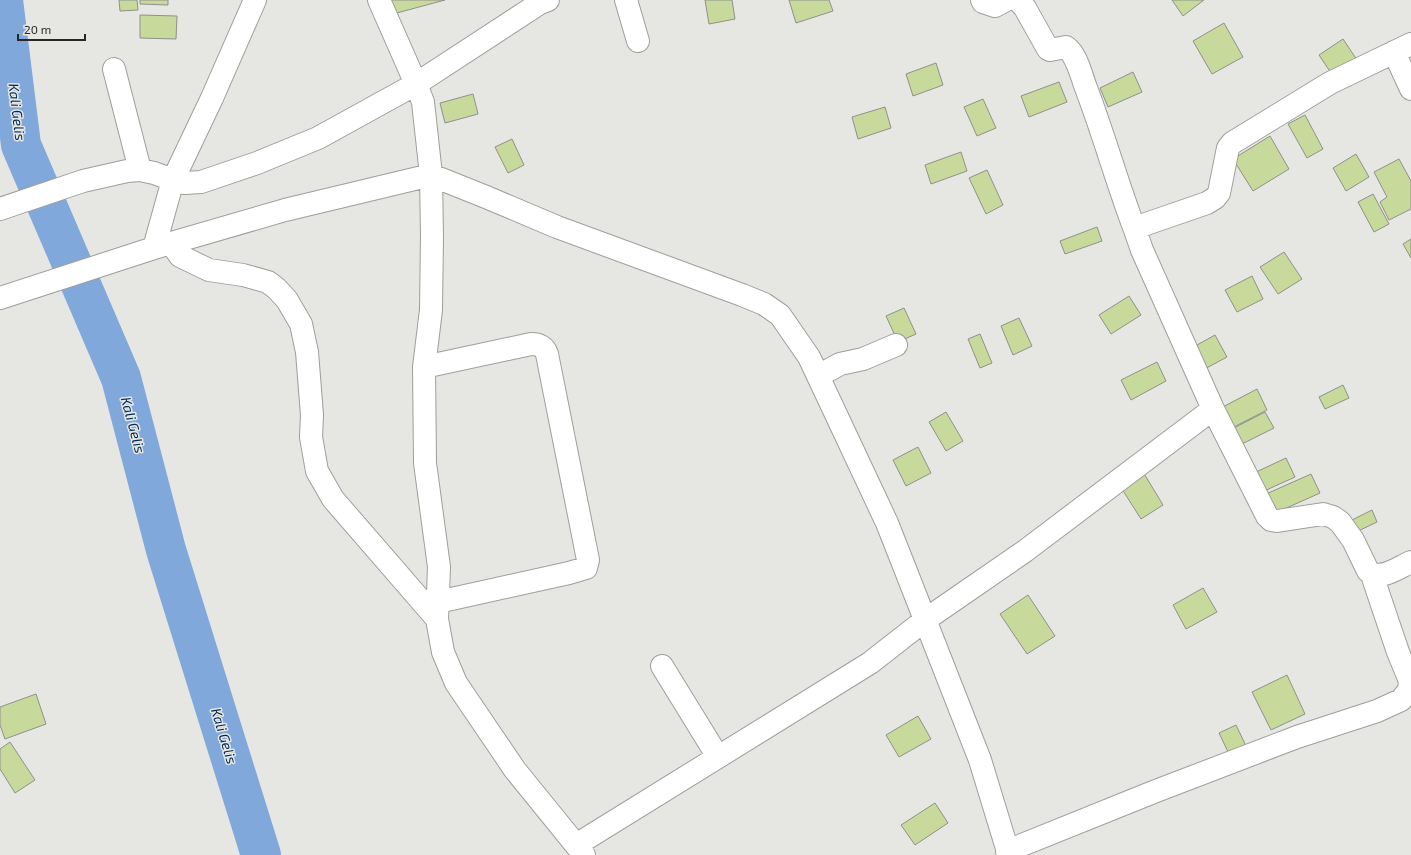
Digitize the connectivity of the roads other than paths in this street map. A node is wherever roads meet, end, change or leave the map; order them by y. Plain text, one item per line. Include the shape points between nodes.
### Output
1 (255, 0) edge
2 (379, 0) edge
3 (548, 0) edge
4 (626, 0) edge
5 (982, 0) edge
6 (1006, 0) edge
7 (1018, 0) edge
8 (638, 41) dead end
9 (1402, 48) edge
10 (114, 69) dead end
11 (416, 84) junction
12 (1411, 89) edge
13 (140, 170) junction
14 (431, 176) junction
15 (173, 180) junction
16 (0, 209) edge
17 (1135, 230) junction
18 (157, 248) junction
19 (0, 298) edge
20 (896, 345) dead end
21 (424, 367) junction
22 (828, 370) junction
23 (1213, 409) junction
24 (1411, 562) edge
25 (1372, 575) junction
26 (437, 610) junction
27 (925, 620) junction
28 (662, 666) dead end
29 (718, 757) junction
30 (580, 850) edge
31 (1008, 853) edge

1 - 15 street
2 - 11 street
3 - 11 street
4 - 8 street
5 - 6 street via 995,6
7 - 17 street via 1048,49 1066,47 1076,60
9 - 12 street
9 - 17 street via 1330,83 1232,143 1228,148 1219,193 1215,198
10 - 13 street
11 - 14 street via 423,102
11 - 15 street via 318,138 257,163 201,182 185,184
13 - 15 street
13 - 16 street via 83,181
14 - 18 street via 285,210
14 - 21 street via 431,310
14 - 22 street via 557,227 764,304 780,315 809,358
15 - 18 street
17 - 23 street
18 - 19 street
18 - 26 street via 209,270 243,274 268,282 287,300 301,324 306,352 312,414 311,437 317,471 333,499
20 - 22 street
21 - 26 street via 425,463 439,567
21 - 26 street via 531,344 543,347 547,354 588,560 586,568
22 - 27 street
23 - 25 street via 1267,516 1277,521 1323,514 1333,517 1340,522 1353,540
23 - 27 street via 1025,551
24 - 25 street via 1378,576
25 - 31 street via 1410,681 1409,690 1401,700 1156,791
26 - 30 street via 443,652 456,683 515,770
27 - 29 street via 870,663
27 - 31 street via 980,760
28 - 29 street
29 - 30 street

